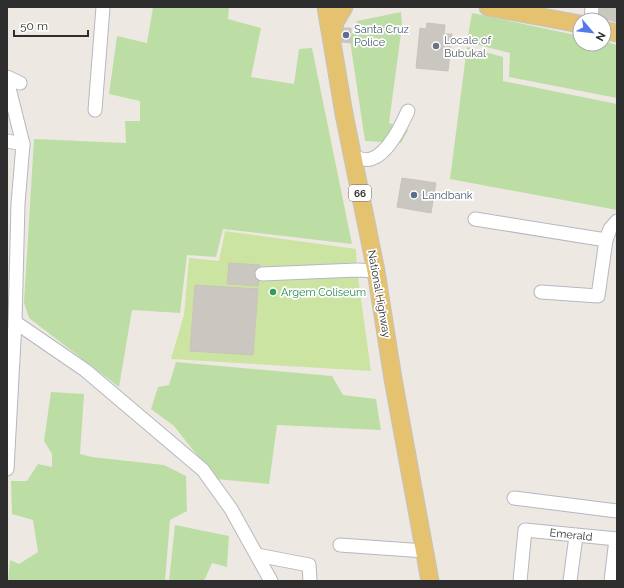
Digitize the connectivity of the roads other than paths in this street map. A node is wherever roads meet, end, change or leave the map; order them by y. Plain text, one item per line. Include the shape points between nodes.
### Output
1 (103, 7) edge
2 (326, 7) edge
3 (344, 7) edge
4 (498, 8) edge
5 (572, 22) edge
6 (332, 48) junction
7 (7, 77) edge
8 (7, 80) edge
9 (20, 83) dead end
10 (94, 110) dead end
11 (408, 111) dead end
12 (7, 141) edge
13 (23, 144) junction
14 (353, 157) junction
15 (13, 203) edge
16 (475, 219) dead end
17 (617, 221) edge
18 (606, 240) junction
19 (376, 271) junction
20 (262, 274) dead end
21 (541, 292) dead end
22 (11, 297) edge
23 (15, 322) junction
24 (7, 469) edge
25 (514, 498) dead end
26 (617, 511) edge
27 (576, 536) junction
28 (617, 539) edge
29 (340, 545) dead end
30 (424, 551) junction
31 (257, 555) junction
32 (271, 581) edge
33 (310, 581) edge
34 (430, 581) edge
35 (520, 581) edge
36 (570, 581) edge
37 (611, 581) edge

1 - 10 street
2 - 6 main road, National Highway / 66
3 - 6 main road via 335,22
4 - 5 main road
6 - 14 main road, National Highway / 66
7 - 9 street
8 - 13 street
11 - 14 street via 398,133 379,156 369,160
12 - 13 street
13 - 15 street
14 - 19 main road, National Highway / 66
15 - 22 street
16 - 18 street
17 - 18 street via 610,229
18 - 21 street via 598,296
19 - 20 street
19 - 30 main road, National Highway / 66
22 - 23 street
23 - 24 street
23 - 31 street via 85,370 203,470 231,510
25 - 26 street
27 - 28 street, Emerald
27 - 35 street, Emerald via 525,530
27 - 36 street
28 - 37 street
29 - 30 street
30 - 34 main road, National Highway / 66
31 - 32 street
31 - 33 street via 309,565

